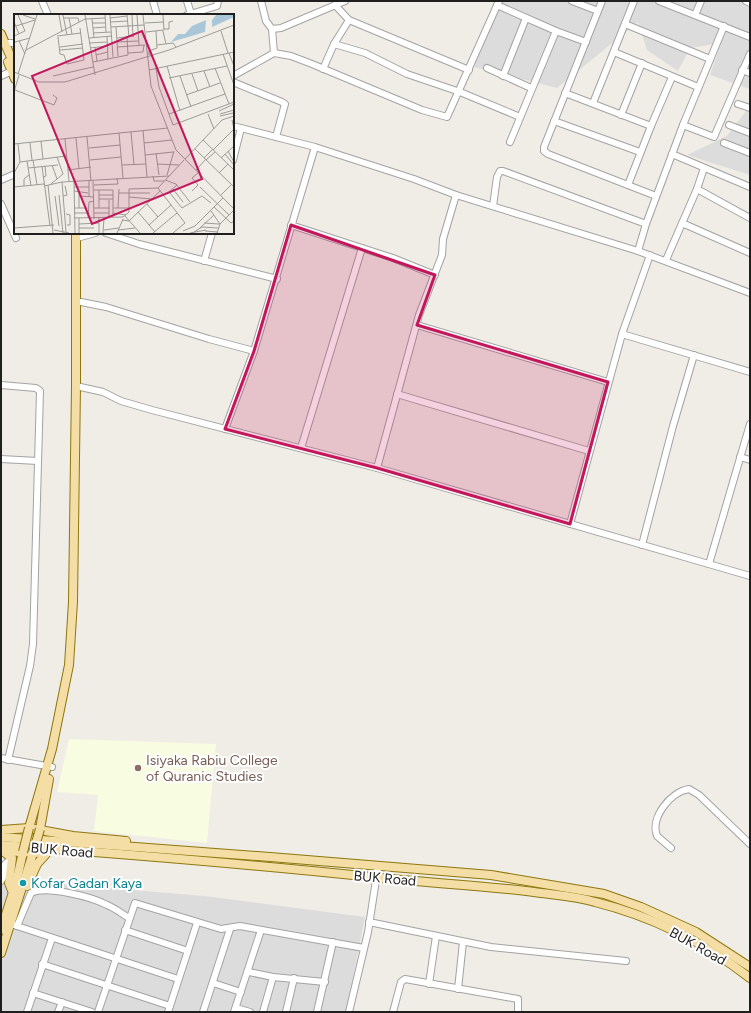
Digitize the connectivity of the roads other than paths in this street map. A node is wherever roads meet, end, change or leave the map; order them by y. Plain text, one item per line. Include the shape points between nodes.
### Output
1 (42, 1) edge
2 (153, 1) edge
3 (187, 1) edge
4 (218, 1) edge
5 (261, 1) edge
6 (345, 1) edge
7 (572, 1) edge
8 (602, 1) edge
9 (634, 1) edge
10 (659, 1) edge
11 (701, 1) edge
12 (746, 1) edge
13 (667, 2) edge
14 (750, 2) edge
15 (498, 3) edge
16 (335, 5) junction
17 (598, 11) junction
18 (48, 14) edge
19 (157, 14) edge
20 (189, 14) edge
21 (695, 15) junction
22 (526, 18) junction
23 (348, 20) junction
24 (625, 24) junction
25 (724, 26) junction
26 (272, 29) junction
27 (556, 31) junction
28 (1, 34) edge
29 (750, 37) edge
30 (586, 42) junction
31 (14, 43) edge
32 (334, 44) junction
33 (3, 45) edge
34 (614, 52) junction
35 (274, 53) junction
36 (750, 54) edge
37 (710, 59) junction
38 (642, 63) junction
39 (487, 68) dead end
40 (323, 69) junction
41 (470, 70) junction
42 (742, 70) junction
43 (14, 72) edge
44 (750, 73) edge
45 (234, 75) edge
46 (1, 76) edge
47 (503, 76) junction
48 (672, 76) junction
49 (234, 82) edge
50 (698, 87) junction
51 (531, 88) junction
52 (460, 92) junction
53 (565, 93) junction
54 (594, 103) junction
55 (738, 104) dead end
56 (750, 108) edge
57 (621, 115) junction
58 (520, 116) junction
59 (554, 121) junction
60 (729, 125) dead end
61 (234, 126) edge
62 (650, 126) junction
63 (683, 126) junction
64 (241, 128) junction
65 (750, 133) edge
66 (276, 137) junction
67 (510, 142) dead end
68 (724, 143) dead end
69 (315, 147) junction
70 (640, 152) junction
71 (750, 153) edge
72 (672, 154) junction
73 (234, 156) edge
74 (704, 168) junction
75 (14, 174) edge
76 (1, 180) edge
77 (628, 185) junction
78 (750, 187) edge
79 (697, 190) junction
80 (456, 195) junction
81 (656, 196) junction
82 (1, 204) edge
83 (493, 206) junction
84 (750, 218) edge
85 (682, 223) junction
86 (646, 224) junction
87 (291, 225) junction
88 (14, 233) edge
89 (14, 234) edge
90 (109, 234) edge
91 (212, 234) edge
92 (79, 235) edge
93 (16, 238) dead end
94 (362, 248) junction
95 (638, 251) junction
96 (750, 253) edge
97 (650, 255) junction
98 (666, 260) junction
99 (204, 261) junction
100 (435, 275) junction
101 (277, 279) junction
102 (750, 293) edge
103 (81, 302) junction
104 (417, 325) junction
105 (622, 334) junction
106 (254, 351) junction
107 (694, 355) junction
108 (750, 372) edge
109 (608, 382) junction
110 (1, 386) edge
111 (79, 386) junction
112 (397, 394) junction
113 (750, 424) edge
114 (226, 429) junction
115 (301, 448) junction
116 (589, 451) junction
117 (740, 457) junction
118 (1, 458) edge
119 (750, 460) edge
120 (38, 461) junction
121 (377, 468) junction
122 (570, 524) junction
123 (642, 545) junction
124 (709, 564) junction
125 (750, 576) edge
126 (1, 758) edge
127 (8, 760) junction
128 (50, 767) junction
129 (29, 828) junction
130 (40, 829) junction
131 (1, 830) edge
132 (1, 838) edge
133 (750, 844) edge
134 (671, 848) dead end
135 (2, 849) edge
136 (189, 851) junction
137 (24, 852) junction
138 (33, 853) junction
139 (46, 854) junction
140 (12, 858) junction
141 (199, 861) junction
142 (378, 867) junction
143 (376, 878) junction
144 (1, 881) edge
145 (17, 894) junction
146 (129, 918) junction
147 (369, 922) junction
148 (197, 923) junction
149 (14, 925) junction
150 (230, 929) junction
151 (1, 930) edge
152 (125, 930) junction
153 (261, 930) junction
154 (436, 936) junction
155 (52, 938) junction
156 (333, 942) junction
157 (463, 942) junction
158 (364, 948) junction
159 (188, 951) junction
160 (1, 953) edge
161 (116, 958) junction
162 (626, 961) dead end
163 (42, 964) junction
164 (750, 967) edge
165 (249, 972) junction
166 (273, 977) junction
167 (294, 978) junction
168 (750, 978) edge
169 (178, 979) junction
170 (325, 982) junction
171 (213, 983) junction
172 (429, 984) junction
173 (106, 986) junction
174 (458, 989) junction
175 (241, 992) junction
176 (33, 993) junction
177 (62, 1002) junction
178 (169, 1009) edge
179 (235, 1010) edge
180 (27, 1012) edge
181 (58, 1012) edge
182 (90, 1012) edge
183 (98, 1012) edge
184 (203, 1012) edge
185 (250, 1012) edge
186 (263, 1012) edge
187 (286, 1012) edge
188 (317, 1012) edge
189 (349, 1012) edge
190 (393, 1012) edge
191 (518, 1012) edge

1 - 18 street
2 - 19 street
3 - 20 street
4 - 20 street via 217,6
5 - 26 street via 266,21
6 - 16 street
7 - 17 street
8 - 17 street
9 - 24 street
10 - 13 street
11 - 21 street
12 - 14 street
13 - 21 street
15 - 22 street
15 - 41 street
16 - 23 street
16 - 26 street via 276,30
17 - 30 street
21 - 25 street
22 - 27 street
22 - 47 street
23 - 32 street
23 - 41 street
24 - 34 street
24 - 37 street
25 - 29 street
25 - 37 street
26 - 35 street
27 - 30 street
27 - 51 street
28 - 33 main road
30 - 53 street
31 - 33 street
32 - 40 street
32 - 52 street via 365,53 407,74
33 - 43 main road
34 - 38 street
34 - 54 street
35 - 40 street via 291,56
35 - 45 street
36 - 42 street
37 - 50 street
38 - 48 street
38 - 57 street
39 - 47 street
40 - 52 street via 389,97 446,117 450,115
41 - 52 street
42 - 44 street
42 - 63 street via 714,137
43 - 46 street
47 - 51 street
48 - 50 street
48 - 62 street
49 - 66 street via 284,104
50 - 63 street
51 - 58 street
52 - 58 street
53 - 54 street
53 - 59 street
54 - 57 street
55 - 56 street
57 - 62 street
58 - 67 street
59 - 70 street
59 - 77 street via 544,151
60 - 65 street
61 - 64 street
62 - 70 street
63 - 72 street
64 - 66 street
64 - 73 street
66 - 69 street
68 - 71 street
69 - 80 street
69 - 87 street
70 - 77 street
72 - 74 street
72 - 81 street
74 - 78 street
74 - 79 street
75 - 76 street
77 - 81 street
79 - 84 street
79 - 85 street
80 - 83 street
80 - 100 street
81 - 86 street
82 - 88 street
83 - 86 street via 497,177 500,171 503,171
83 - 95 street
85 - 96 street
85 - 98 street
86 - 95 street
87 - 94 street
87 - 101 street
89 - 93 street
90 - 99 street
91 - 99 street
92 - 103 main road
92 - 111 main road
94 - 100 street
94 - 115 street
95 - 97 street
97 - 98 street
97 - 105 street
98 - 102 street
99 - 101 street
100 - 104 street
101 - 106 street
103 - 106 street via 106,307
103 - 111 main road
104 - 109 street
104 - 112 street
105 - 107 street
105 - 109 street
106 - 114 street
107 - 108 street
107 - 123 street
109 - 116 street
110 - 120 street via 36,388 40,391
111 - 114 street via 133,404
111 - 128 main road via 78,602 74,666
112 - 116 street
112 - 121 street
113 - 117 street
114 - 115 street
115 - 121 street
116 - 122 street
117 - 119 street
117 - 124 street
118 - 120 street
120 - 127 street via 33,644
121 - 122 street
122 - 123 street
123 - 124 street
124 - 125 street
126 - 127 street
127 - 128 street
128 - 129 main road
128 - 130 main road
129 - 130 main road
129 - 131 main road
129 - 137 main road, bridge
130 - 136 main road via 73,836 180,846
130 - 138 main road, bridge
132 - 136 main road, BUK Road
133 - 134 street via 699,795 689,789 665,804 655,822 657,836
135 - 137 main road
135 - 140 main road
135 - 141 main road, BUK Road
136 - 142 main road, BUK Road
137 - 138 main road
137 - 145 main road
138 - 139 main road
138 - 145 main road
139 - 141 main road
139 - 145 main road via 37,864 28,885
140 - 144 street via 5,864
140 - 145 main road via 9,883
141 - 143 main road, BUK Road
142 - 143 street
142 - 164 main road, BUK Road via 491,875 604,894 641,907 696,932
143 - 147 street
143 - 168 main road, BUK Road via 511,889 593,901 690,939 727,960
145 - 149 main road
145 - 151 main road
146 - 148 street via 135,903
146 - 149 street via 107,904 43,890 31,893
146 - 152 street
147 - 154 street
147 - 158 street
148 - 150 street
148 - 159 street
149 - 155 street
149 - 160 main road
150 - 153 street via 240,926
150 - 171 street
152 - 159 street
152 - 161 street
153 - 156 street
153 - 165 street
154 - 157 street
154 - 172 street
155 - 161 street
155 - 163 street
156 - 158 street
156 - 170 street
157 - 162 street
157 - 174 street
158 - 189 street
159 - 169 street
161 - 169 street
161 - 173 street
163 - 173 street
163 - 176 street
165 - 166 street
165 - 175 street
166 - 167 street
166 - 186 street
167 - 170 street
167 - 187 street
169 - 178 street
170 - 188 street
171 - 175 street
171 - 184 street
172 - 174 street
172 - 190 street via 402,980
173 - 178 street
173 - 183 street
174 - 191 street via 518,999
175 - 179 street
176 - 177 street
176 - 180 street
177 - 181 street
177 - 182 street
179 - 185 street

